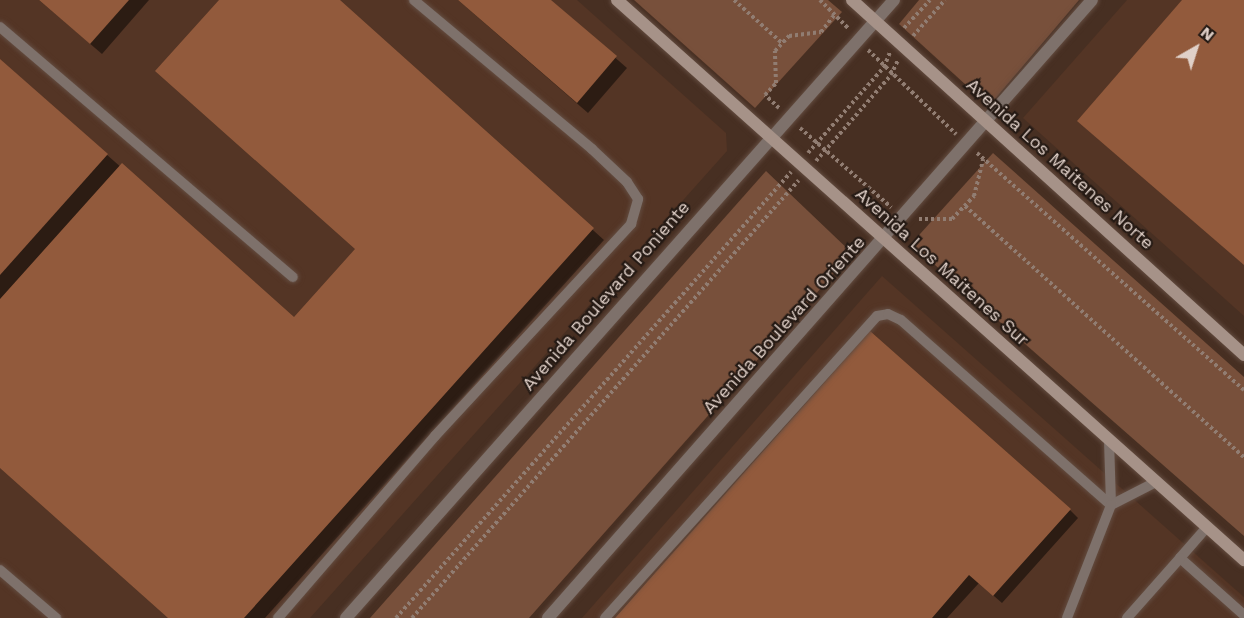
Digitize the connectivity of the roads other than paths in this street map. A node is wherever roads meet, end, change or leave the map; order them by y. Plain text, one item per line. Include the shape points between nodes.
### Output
1 (414, 0) edge
2 (617, 0) edge
3 (852, 0) edge
4 (894, 0) edge
5 (1092, 0) edge
6 (876, 21) junction
7 (0, 27) edge
8 (986, 121) junction
9 (770, 138) junction
10 (884, 238) junction
11 (293, 277) dead end
12 (1244, 355) edge
13 (1109, 440) junction
14 (1156, 482) junction
15 (1111, 505) junction
16 (1208, 527) junction
17 (1180, 558) junction
18 (1244, 560) edge
19 (0, 570) edge
20 (1244, 615) edge
21 (56, 618) edge
22 (278, 618) edge
23 (346, 618) edge
24 (548, 618) edge
25 (604, 618) edge
26 (1067, 618) edge
27 (1127, 618) edge

1 - 22 lane via 592,149 627,182 638,199 631,224 435,436
2 - 9 street, Avenida Los Maitenes Sur
3 - 6 street, Avenida Los Maitenes Norte
4 - 6 street, Avenida Boulevard Poniente
5 - 8 street, Avenida Boulevard Oriente
6 - 8 street, Avenida Los Maitenes Norte
6 - 9 street, Avenida Boulevard Poniente
7 - 11 lane
8 - 10 street, Avenida Boulevard Oriente
8 - 12 street, Avenida Los Maitenes Norte
9 - 10 street, Avenida Los Maitenes Sur
9 - 23 street, Avenida Boulevard Poniente
10 - 13 street, Avenida Los Maitenes Sur
10 - 24 street, Avenida Boulevard Oriente
13 - 14 street, Avenida Los Maitenes Sur
13 - 15 lane
14 - 15 lane
14 - 16 street, Avenida Los Maitenes Sur
15 - 25 lane via 901,320 883,314 877,316
15 - 26 lane
16 - 17 lane
16 - 18 street, Avenida Los Maitenes Sur
17 - 20 lane
17 - 27 lane
19 - 21 lane

